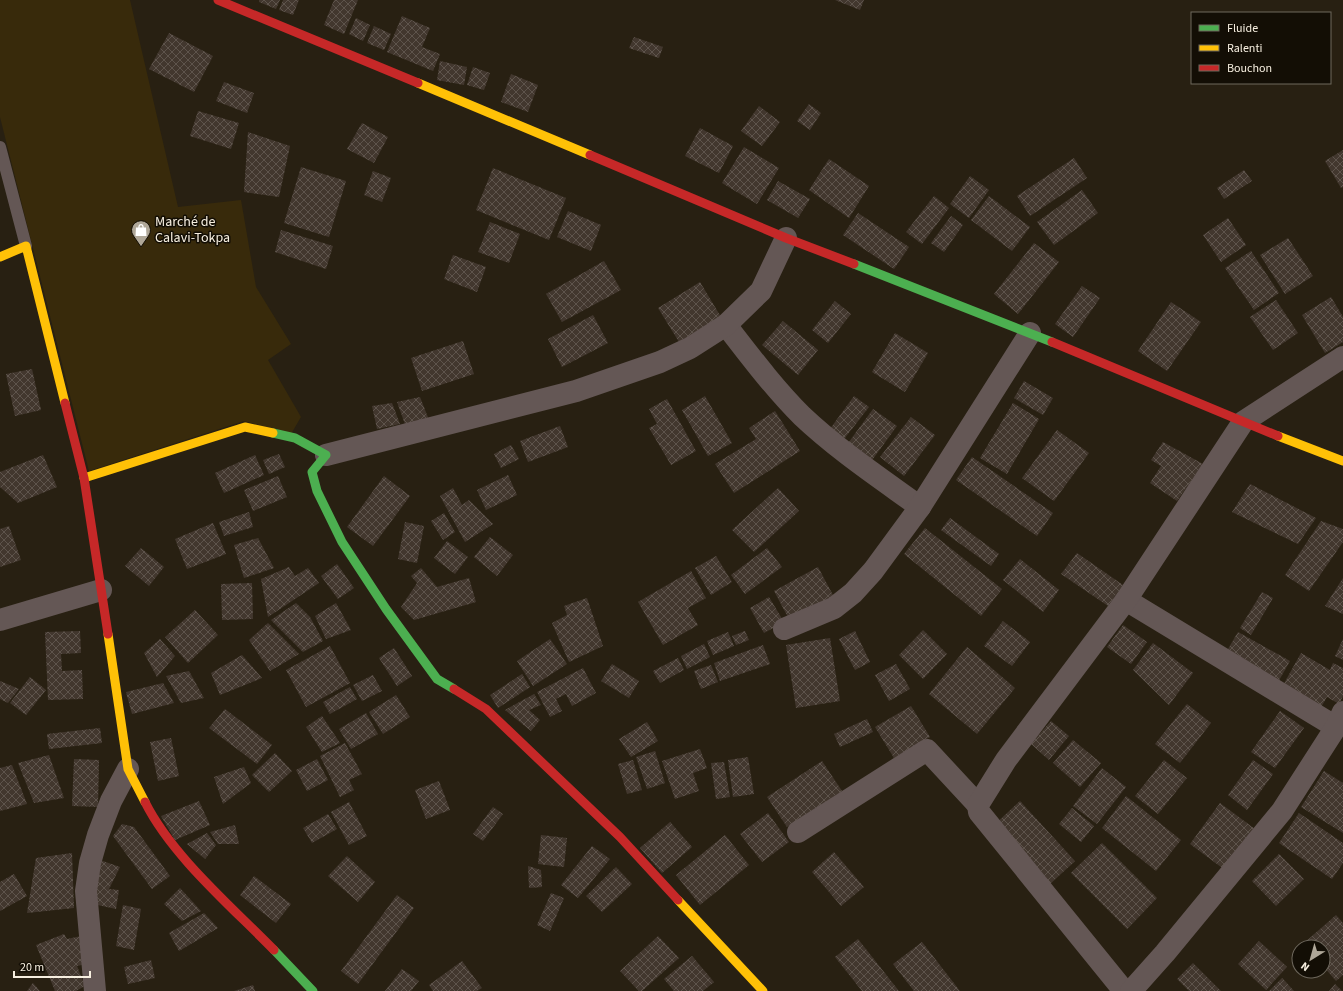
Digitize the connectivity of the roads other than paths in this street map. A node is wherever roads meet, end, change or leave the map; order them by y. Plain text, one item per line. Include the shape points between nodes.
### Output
1 (218, 0) edge
2 (0, 147) edge
3 (786, 238) junction
4 (26, 246) junction
5 (0, 257) edge
6 (726, 325) junction
7 (1030, 333) junction
8 (1343, 357) edge
9 (1243, 422) junction
10 (326, 455) junction
11 (1343, 460) edge
12 (84, 478) junction
13 (920, 507) junction
14 (101, 590) junction
15 (1126, 600) junction
16 (0, 620) edge
17 (784, 629) dead end
18 (1339, 720) edge
19 (128, 769) junction
20 (978, 805) junction
21 (798, 832) dead end
22 (95, 991) edge
23 (313, 991) edge
24 (763, 991) edge
25 (1124, 991) edge
26 (1131, 991) edge

1 - 3 street
2 - 4 lane
3 - 6 street via 762,290
3 - 7 street
4 - 5 street
4 - 12 street
6 - 10 street via 690,348 660,362 576,391
6 - 13 street via 766,376 804,417 840,448
7 - 9 street
7 - 13 street
8 - 9 street
9 - 11 street
9 - 15 street
10 - 12 street via 295,438 245,427
10 - 24 street via 312,472 317,491 342,542 386,609 437,678 486,709 620,836
12 - 14 street
13 - 17 street via 853,594 834,608
14 - 16 street
14 - 19 street
15 - 18 street
15 - 20 street via 1006,760
18 - 26 street via 1282,811 1170,948
19 - 22 street via 98,835 90,863 86,891
19 - 23 street via 155,822 182,856
20 - 21 street via 928,750
20 - 25 street via 980,812

